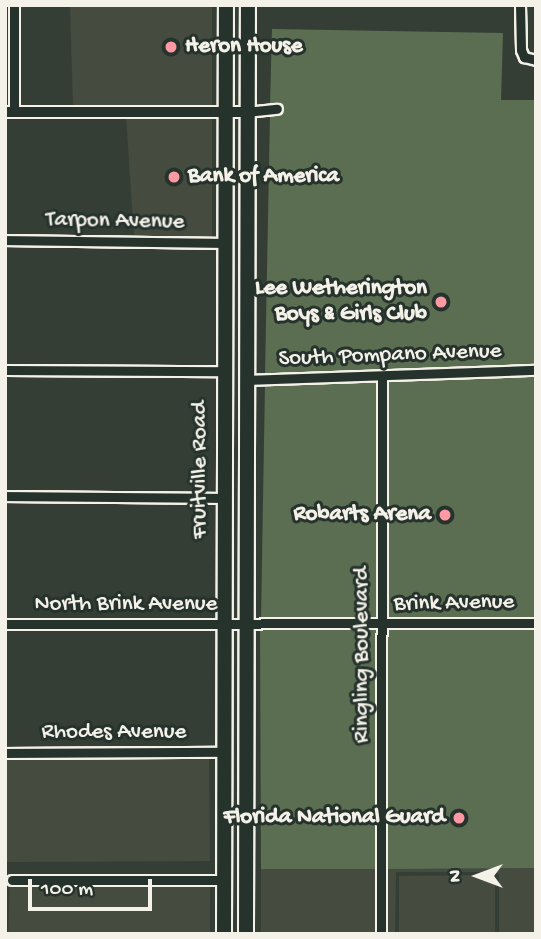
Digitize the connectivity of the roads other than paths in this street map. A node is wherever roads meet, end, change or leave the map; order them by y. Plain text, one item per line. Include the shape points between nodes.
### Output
1 (226, 5) edge
2 (248, 5) edge
3 (520, 5) edge
4 (11, 7) edge
5 (536, 60) edge
6 (277, 109) dead end
7 (224, 111) junction
8 (246, 111) junction
9 (10, 112) edge
10 (5, 240) edge
11 (224, 243) junction
12 (5, 370) edge
13 (536, 370) edge
14 (224, 371) junction
15 (382, 376) junction
16 (245, 380) junction
17 (5, 496) edge
18 (224, 498) junction
19 (536, 623) edge
20 (5, 624) edge
21 (224, 625) junction
22 (246, 625) junction
23 (383, 625) junction
24 (224, 752) junction
25 (5, 753) edge
26 (12, 880) dead end
27 (223, 880) junction
28 (224, 934) edge
29 (246, 934) edge
30 (382, 934) edge

1 - 7 main road, Fruitville Road
2 - 8 main road, Fruitville Road
3 - 5 street via 520,46 524,57
4 - 9 street
6 - 8 street
7 - 8 street
7 - 9 street
7 - 11 main road, Fruitville Road
8 - 16 main road, Fruitville Road
10 - 11 street, Tarpon Avenue
11 - 14 main road, Fruitville Road
12 - 14 street
13 - 15 street, South Pompano Avenue
14 - 18 main road, Fruitville Road
15 - 16 street, South Pompano Avenue
15 - 23 street, Ringling Boulevard
16 - 22 main road, Fruitville Road
17 - 18 street
18 - 21 main road, Fruitville Road
19 - 23 street, Brink Avenue
20 - 21 street, North Brink Avenue
21 - 22 street, North Brink Avenue
21 - 24 main road, Fruitville Road
22 - 23 street, Brink Avenue
22 - 29 main road, Fruitville Road
23 - 30 street, Ringling Boulevard
24 - 25 street, Rhodes Avenue
24 - 27 main road, Fruitville Road
26 - 27 street
27 - 28 main road, Fruitville Road

